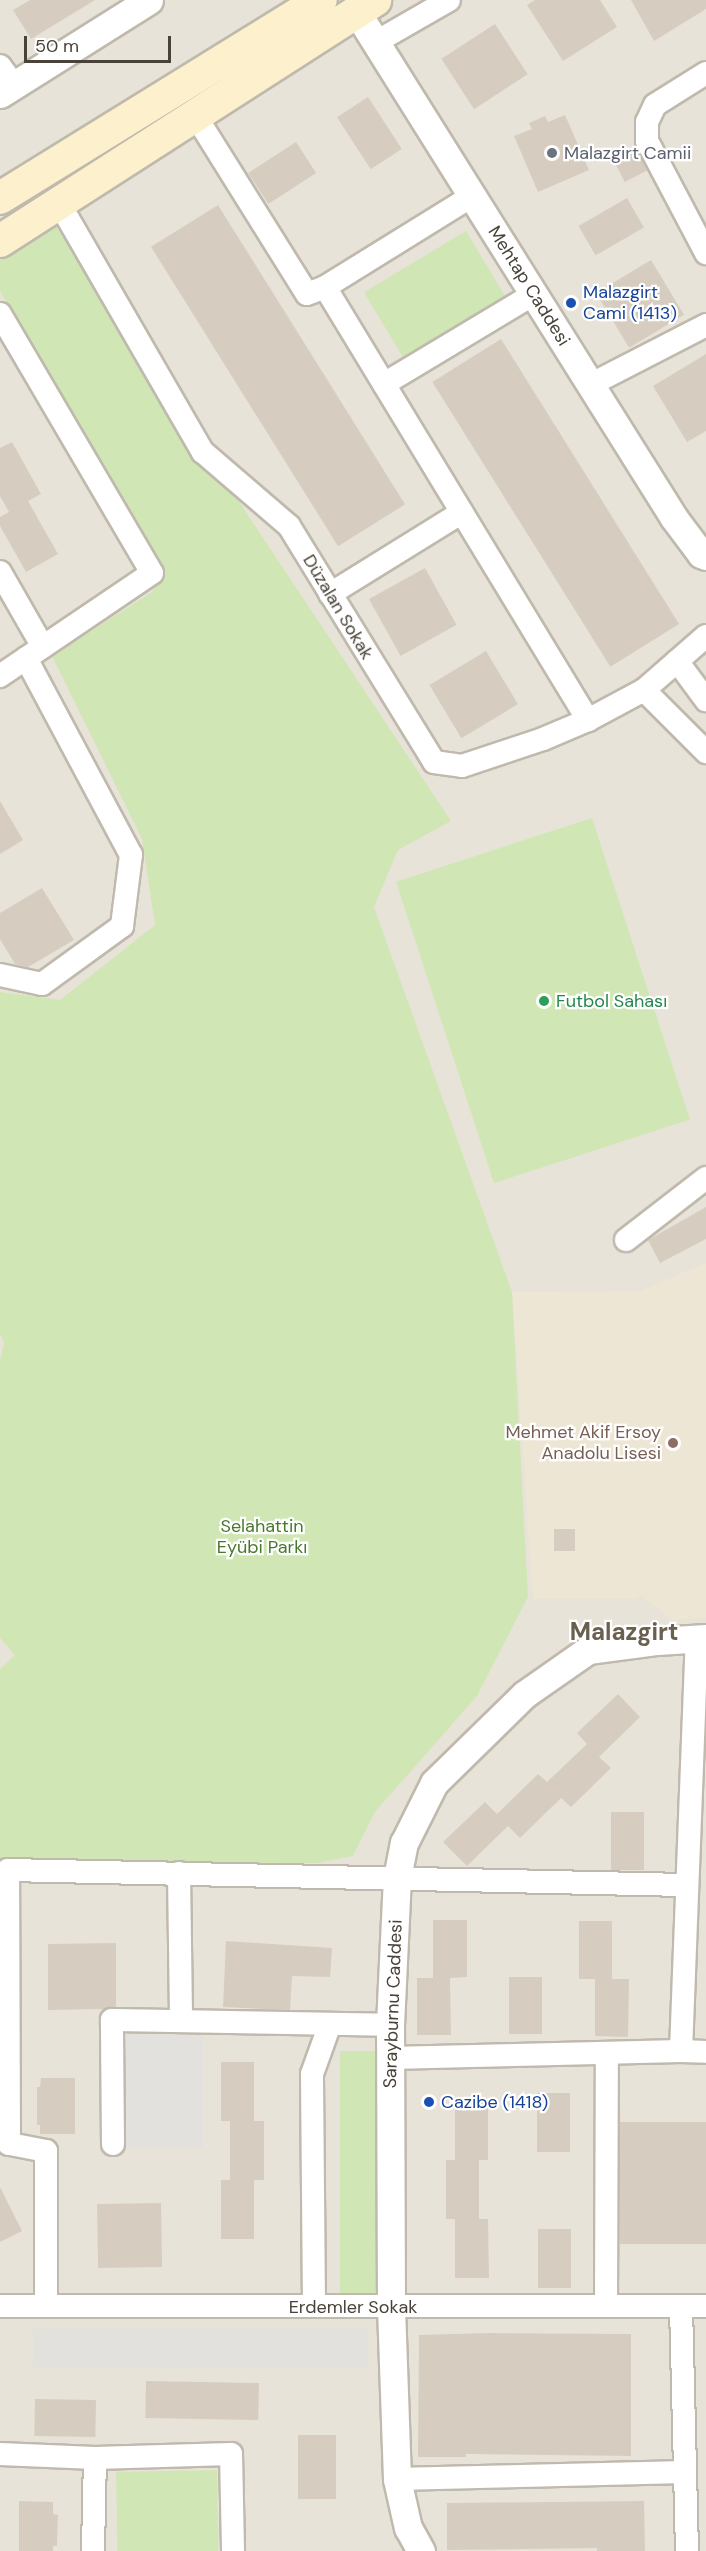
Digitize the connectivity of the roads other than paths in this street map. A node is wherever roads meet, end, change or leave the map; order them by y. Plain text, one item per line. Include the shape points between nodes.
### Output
1 (149, 0) edge
2 (321, 0) edge
3 (449, 0) edge
4 (360, 4) edge
5 (376, 42) junction
6 (706, 73) edge
7 (5, 82) edge
8 (195, 115) junction
9 (472, 196) junction
10 (0, 198) edge
11 (59, 203) junction
12 (0, 241) edge
13 (706, 253) edge
14 (325, 287) junction
15 (534, 294) junction
16 (0, 314) edge
17 (706, 325) edge
18 (384, 384) junction
19 (590, 384) junction
20 (462, 513) junction
21 (706, 556) edge
22 (0, 572) edge
23 (330, 594) junction
24 (706, 636) edge
25 (35, 652) junction
26 (677, 661) junction
27 (0, 676) edge
28 (644, 690) junction
29 (706, 700) edge
30 (588, 720) junction
31 (706, 752) edge
32 (0, 975) edge
33 (706, 1178) edge
34 (626, 1240) dead end
35 (701, 1638) edge
36 (179, 1873) junction
37 (397, 1878) junction
38 (687, 1885) junction
39 (181, 2021) junction
40 (330, 2024) junction
41 (390, 2025) junction
42 (681, 2051) junction
43 (706, 2052) edge
44 (606, 2053) junction
45 (390, 2058) junction
46 (5, 2144) edge
47 (113, 2144) dead end
48 (0, 2306) edge
49 (46, 2306) junction
50 (314, 2306) junction
51 (606, 2306) junction
52 (681, 2306) junction
53 (706, 2306) edge
54 (391, 2307) junction
55 (0, 2454) edge
56 (95, 2458) junction
57 (685, 2472) junction
58 (397, 2479) junction
59 (93, 2551) edge
60 (233, 2551) edge
61 (421, 2551) edge
62 (687, 2551) edge

1 - 7 street
2 - 10 main road
3 - 5 street
4 - 5 street, Mehtap Caddesi
4 - 8 main road
5 - 9 street, Mehtap Caddesi
6 - 13 street via 655,105 647,122 647,141
8 - 11 main road
8 - 14 street via 307,294
9 - 14 street
9 - 15 street, Mehtap Caddesi
11 - 12 main road
11 - 23 street, Düzalan Sokak via 203,452 289,526
14 - 18 street
15 - 18 street
15 - 19 street, Mehtap Caddesi
16 - 25 street via 152,573
17 - 19 street
18 - 20 street
19 - 21 street, Mehtap Caddesi via 674,518
20 - 23 street
20 - 30 street
22 - 25 street
23 - 30 street, Düzalan Sokak via 434,762 462,766
24 - 26 street, Düzalan Sokak
25 - 27 street
25 - 32 street via 131,855 122,926 42,984
26 - 28 street, Düzalan Sokak
26 - 29 street
28 - 30 street, Düzalan Sokak
28 - 31 street
33 - 34 street
35 - 37 street, Sarayburnu Caddesi via 588,1650 525,1694 434,1783 404,1843
35 - 38 street
36 - 37 street
36 - 39 street
36 - 46 street via 8,1870
37 - 38 street
37 - 41 street, Sarayburnu Caddesi
38 - 42 street
39 - 40 street
39 - 47 street via 112,2020
40 - 41 street
40 - 50 street via 312,2074
41 - 45 street, Sarayburnu Caddesi
42 - 43 street
42 - 44 street
44 - 45 street
44 - 51 street
45 - 54 street, Sarayburnu Caddesi
46 - 49 street via 46,2151
48 - 49 street, Erdemler Sokak
49 - 50 street, Erdemler Sokak
50 - 54 street, Erdemler Sokak
51 - 52 street, Erdemler Sokak
51 - 54 street, Erdemler Sokak
52 - 53 street, Erdemler Sokak
52 - 57 street
54 - 58 street, Sarayburnu Caddesi
55 - 56 street
56 - 59 street
56 - 60 street via 231,2454
57 - 58 street
57 - 62 street
58 - 61 street, Sarayburnu Caddesi via 408,2528

